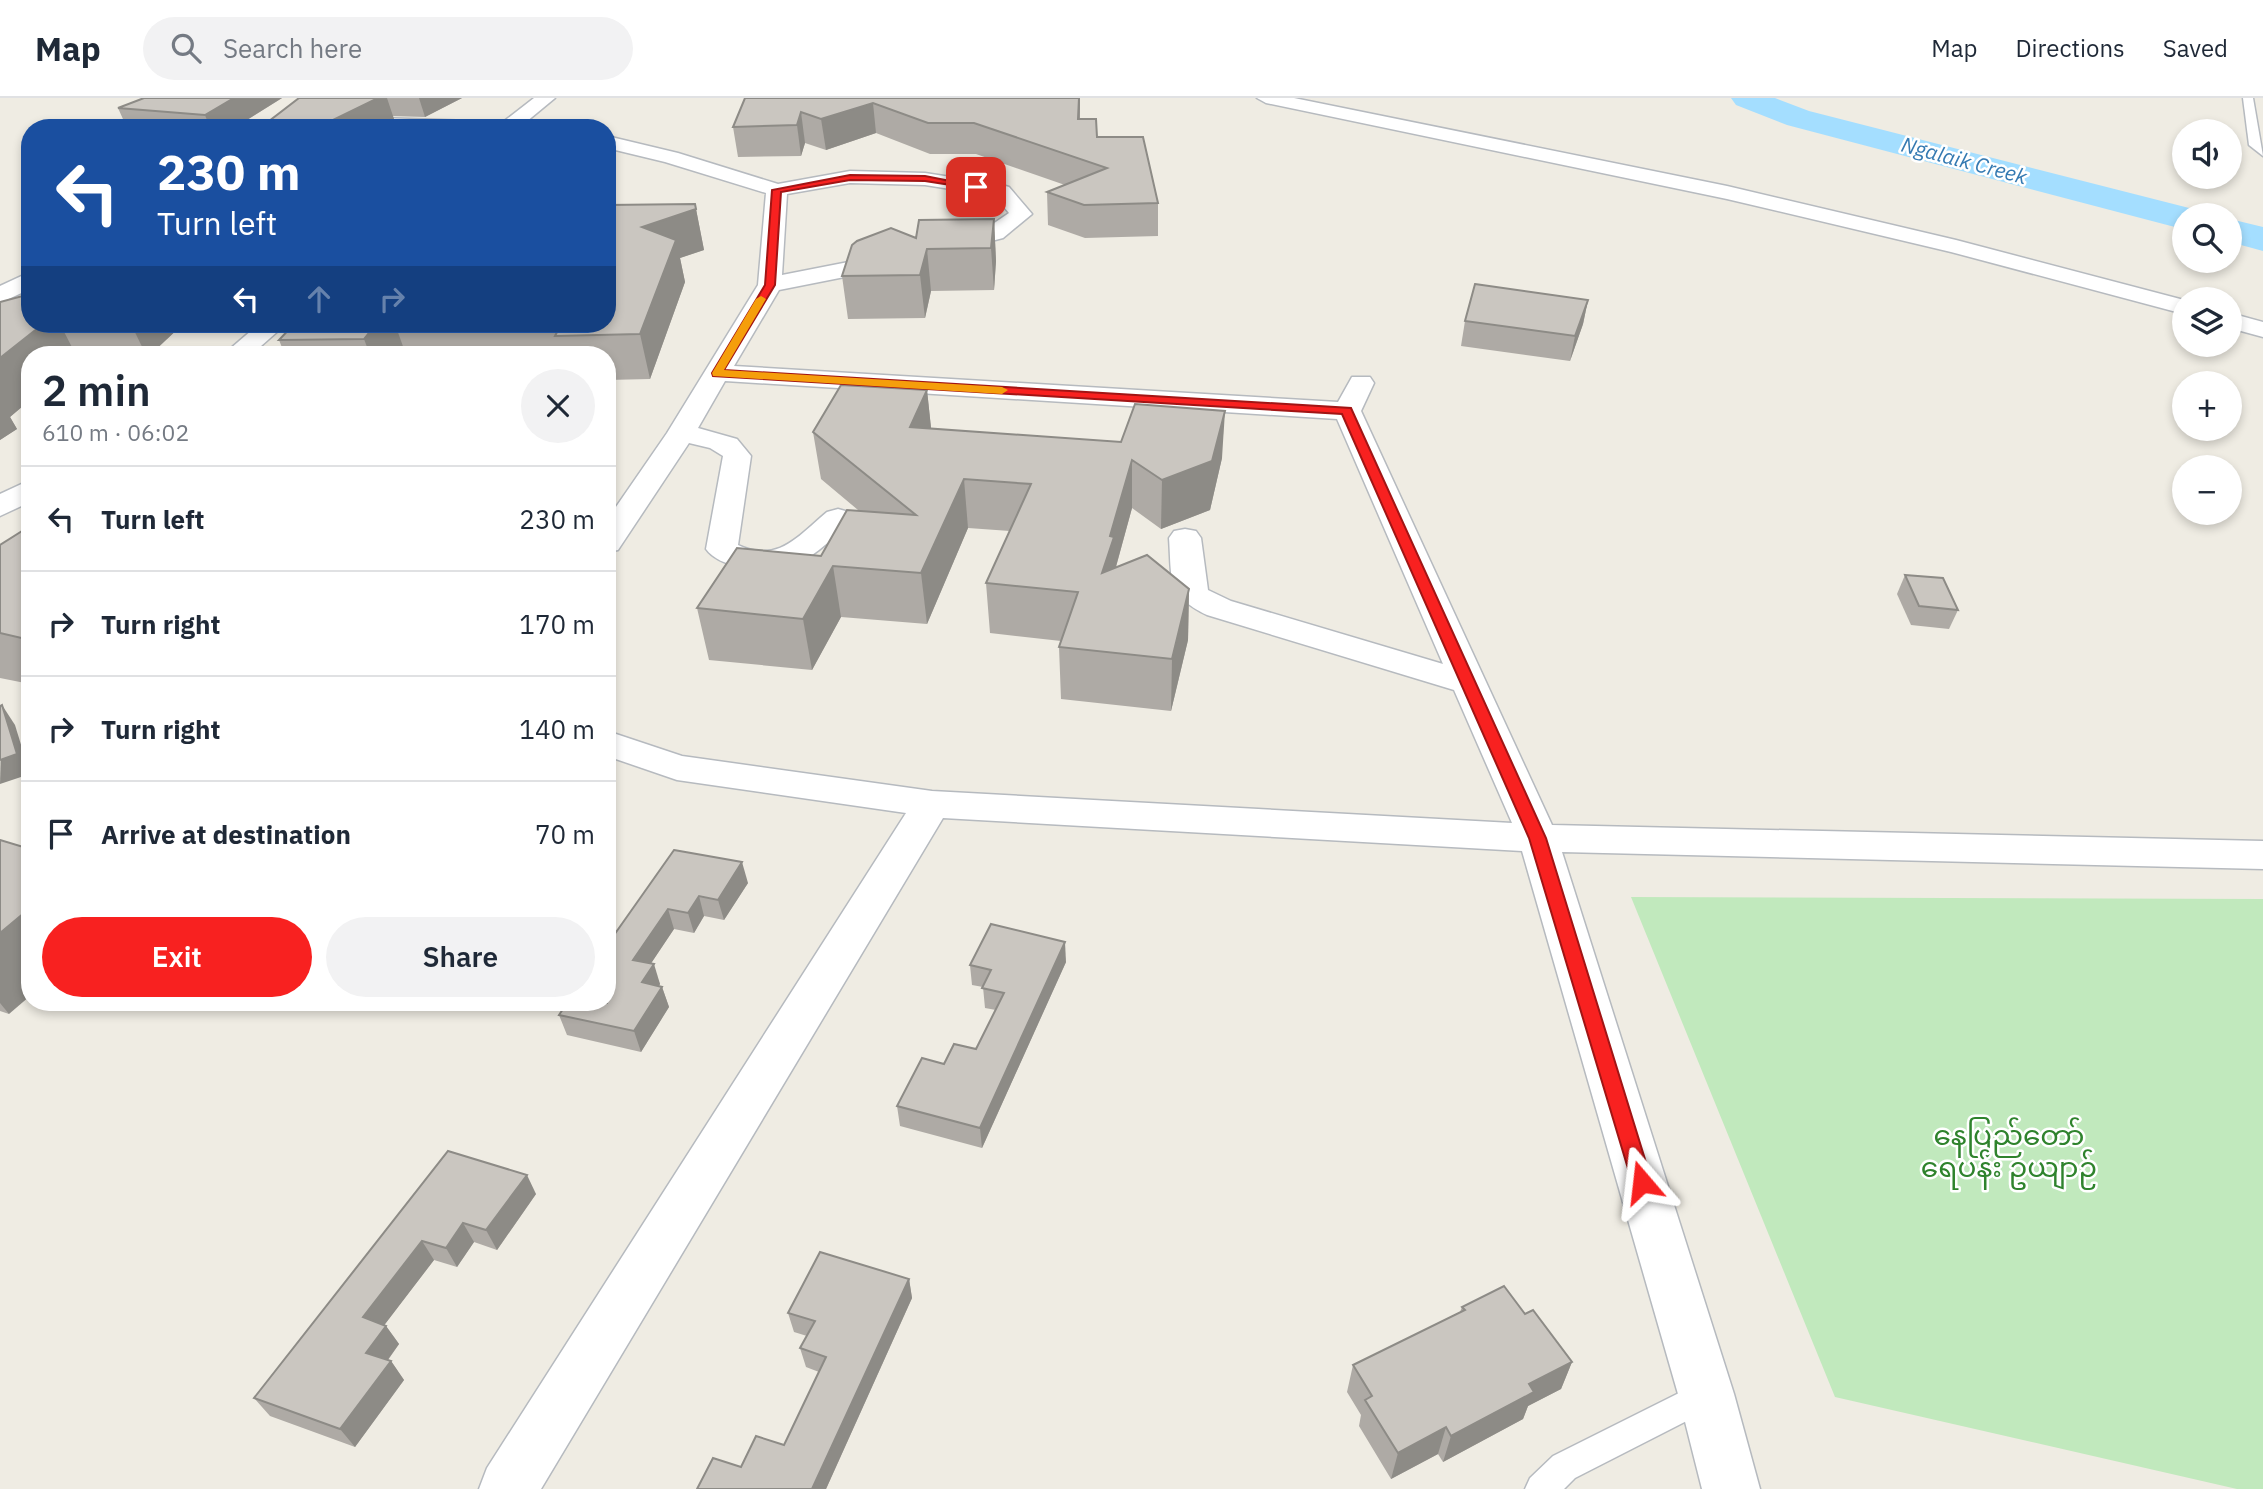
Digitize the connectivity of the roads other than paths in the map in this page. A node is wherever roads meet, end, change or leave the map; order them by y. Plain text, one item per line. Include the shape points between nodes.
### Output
1 (546, 98) edge
2 (1266, 98) edge
3 (2248, 98) edge
4 (524, 119) edge
5 (616, 144) edge
6 (2263, 153) edge
7 (777, 190) junction
8 (21, 284) edge
9 (770, 285) junction
10 (0, 296) edge
11 (2172, 304) edge
12 (2242, 324) edge
13 (2263, 330) edge
14 (263, 333) edge
15 (247, 346) edge
16 (717, 373) junction
17 (681, 433) junction
18 (21, 494) edge
19 (0, 506) edge
20 (838, 518) dead end
21 (616, 530) edge
22 (1185, 538) dead end
23 (1466, 682) junction
24 (616, 746) edge
25 (932, 804) junction
26 (1538, 838) junction
27 (2263, 855) edge
28 (1706, 1394) junction
29 (508, 1489) edge
30 (1541, 1489) edge
31 (1731, 1489) edge

1 - 4 street
2 - 11 street via 1506,144 1922,239
3 - 6 lane via 2255,145
5 - 7 street
7 - 9 street
7 - 9 street via 850,177 925,179 1002,191 1021,214 995,233
8 - 10 street
9 - 16 street
12 - 13 street
14 - 15 street
16 - 17 street
16 - 23 street via 1354,397
17 - 20 street via 722,442 737,456 722,549 740,559 764,565 791,556
17 - 21 street
18 - 19 street
22 - 23 street via 1189,589 1196,597
23 - 26 street
24 - 25 street via 677,768
25 - 26 street
25 - 29 street
26 - 27 street
26 - 28 street
28 - 30 lane via 1563,1467
28 - 31 street

